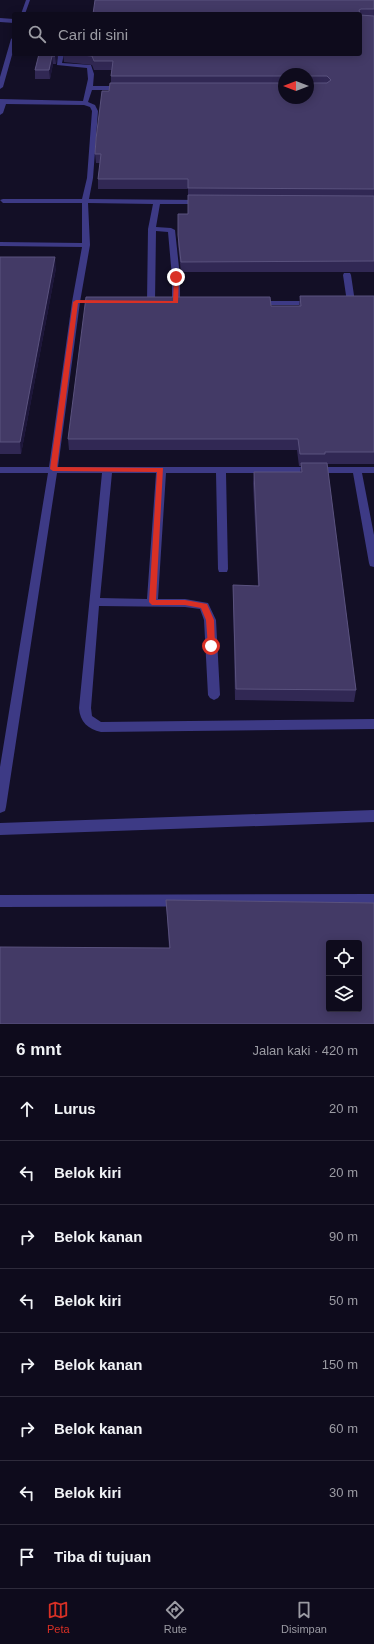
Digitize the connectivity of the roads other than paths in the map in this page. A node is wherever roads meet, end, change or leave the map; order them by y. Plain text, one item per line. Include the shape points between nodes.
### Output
1 (28, 0) edge
2 (24, 12) edge
3 (0, 20) edge
4 (12, 20) edge
5 (12, 47) edge
6 (61, 56) edge
7 (0, 87) edge
8 (89, 88) junction
9 (128, 88) edge
10 (2, 102) edge
11 (85, 103) junction
12 (0, 113) edge
13 (3, 201) dead end
14 (85, 202) junction
15 (157, 202) junction
16 (211, 202) edge
17 (152, 229) junction
18 (0, 244) edge
19 (86, 245) junction
20 (347, 275) dead end
21 (150, 302) edge
22 (176, 302) edge
23 (351, 302) edge
24 (252, 303) edge
25 (321, 303) edge
26 (53, 469) junction
27 (0, 470) edge
28 (108, 470) junction
29 (161, 470) junction
30 (221, 470) junction
31 (357, 470) junction
32 (374, 470) edge
33 (374, 563) edge
34 (223, 569) dead end
35 (94, 602) junction
36 (152, 602) junction
37 (214, 695) dead end
38 (374, 724) edge
39 (0, 807) edge
40 (374, 816) edge
41 (0, 829) edge
42 (374, 900) edge
43 (0, 901) edge

1 - 2 lane
3 - 4 lane
5 - 7 lane
6 - 8 lane via 61,65 90,67 92,72
8 - 9 lane
8 - 11 lane
10 - 11 lane
10 - 12 lane
11 - 14 lane via 92,106 94,111 90,178
13 - 14 lane
14 - 15 lane
14 - 19 lane
15 - 16 lane
15 - 17 lane
17 - 21 lane
17 - 22 lane via 171,230
18 - 19 lane
19 - 26 lane via 80,302
20 - 23 lane
24 - 25 lane
26 - 27 lane
26 - 28 lane
26 - 39 lane
28 - 29 lane
28 - 35 lane
29 - 30 lane
29 - 36 lane
30 - 31 lane
30 - 34 lane
31 - 32 lane
31 - 33 lane
35 - 36 lane
35 - 38 lane via 85,714 94,726
36 - 37 lane via 185,602 204,606 210,620
40 - 41 lane
42 - 43 lane

